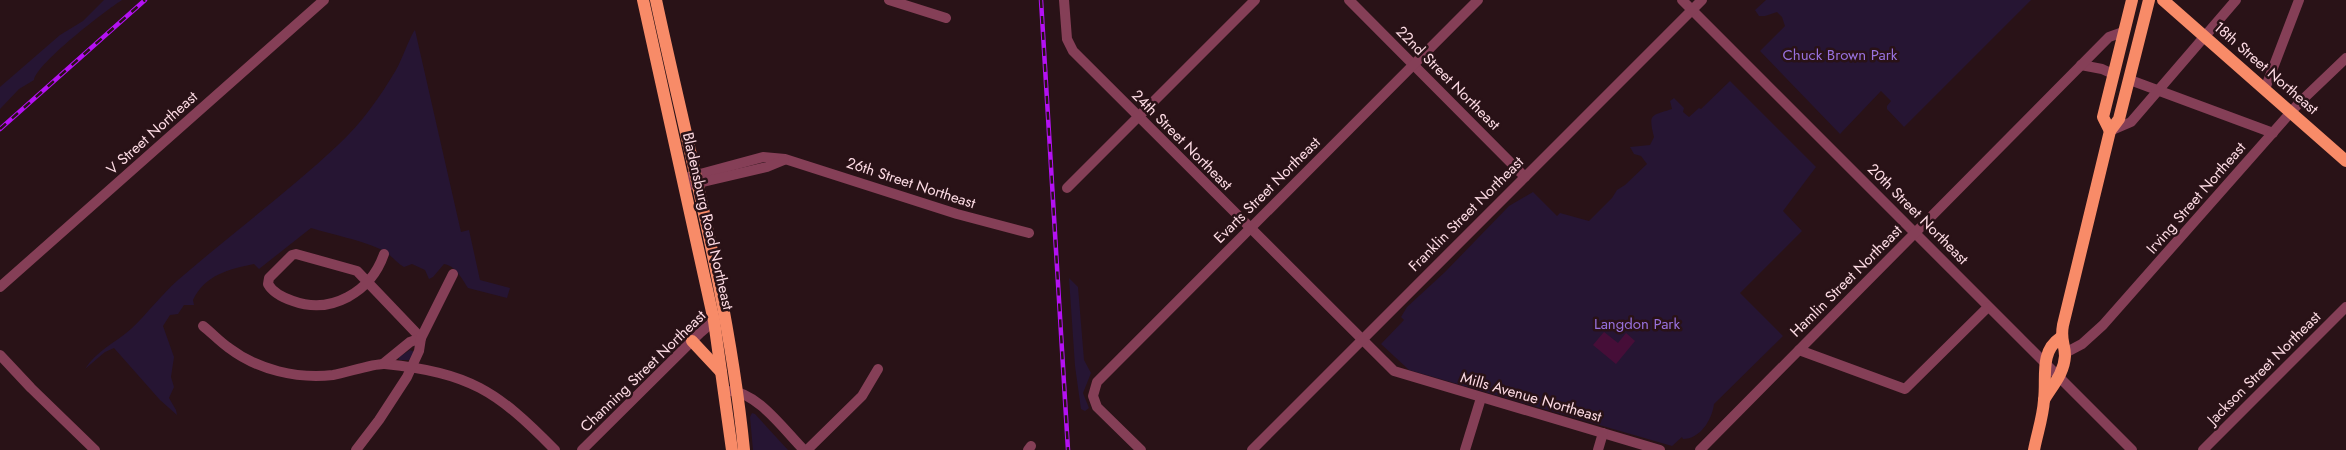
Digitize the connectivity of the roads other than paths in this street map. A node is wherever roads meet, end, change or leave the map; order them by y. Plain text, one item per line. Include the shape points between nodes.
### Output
1 (324, 0) edge
2 (642, 0) edge
3 (656, 0) edge
4 (888, 0) edge
5 (1064, 0) edge
6 (1255, 0) edge
7 (1349, 0) edge
8 (1478, 0) edge
9 (1682, 0) edge
10 (1702, 0) edge
11 (2132, 0) edge
12 (2149, 0) edge
13 (2163, 0) edge
14 (2236, 0) edge
15 (2299, 0) edge
16 (1692, 10) junction
17 (946, 18) dead end
18 (2123, 32) junction
19 (2204, 36) junction
20 (2346, 58) edge
21 (662, 61) junction
22 (1413, 65) junction
23 (2081, 65) junction
24 (2113, 74) junction
25 (2130, 80) junction
26 (2265, 89) junction
27 (2159, 90) junction
28 (2291, 112) junction
29 (1138, 117) junction
30 (2110, 131) junction
31 (2273, 133) junction
32 (2346, 161) edge
33 (1525, 177) junction
34 (689, 182) junction
35 (1067, 188) dead end
36 (1250, 228) junction
37 (1029, 232) dead end
38 (1916, 233) junction
39 (384, 254) dead end
40 (453, 274) dead end
41 (366, 283) junction
42 (0, 287) edge
43 (1988, 307) junction
44 (2346, 307) edge
45 (720, 319) junction
46 (203, 326) dead end
47 (421, 338) junction
48 (2060, 338) junction
49 (1362, 340) junction
50 (692, 341) junction
51 (1799, 350) junction
52 (2065, 353) junction
53 (0, 355) edge
54 (383, 364) junction
55 (2045, 365) junction
56 (412, 368) junction
57 (878, 369) dead end
58 (1394, 372) joint
59 (722, 373) junction
60 (2058, 378) junction
61 (731, 391) junction
62 (1481, 398) junction
63 (2044, 400) junction
64 (1602, 434) junction
65 (95, 450) edge
66 (356, 450) edge
67 (555, 450) edge
68 (582, 450) edge
69 (732, 450) edge
70 (744, 450) edge
71 (806, 450) edge
72 (1141, 450) edge
73 (1252, 450) edge
74 (1465, 450) edge
75 (1598, 450) edge
76 (1660, 450) edge
77 (1700, 450) edge
78 (2034, 450) edge
79 (2132, 450) edge
80 (2203, 450) edge

1 - 42 street, V Street Northeast
2 - 21 main road, Bladensburg Road Northeast
3 - 21 main road, Bladensburg Road Northeast
4 - 17 street
5 - 29 street, 24th Street Northeast via 1070,48
6 - 29 street
7 - 22 street, 22nd Street Northeast
8 - 22 street, Evarts Street Northeast
9 - 16 street, 20th Street Northeast
10 - 16 street, Franklin Street Northeast
11 - 18 main road
12 - 25 main road
13 - 19 main road, 18th Street Northeast
14 - 19 street
15 - 26 street
16 - 33 street, Franklin Street Northeast
16 - 38 street, 20th Street Northeast
18 - 23 street, Hamlin Street Northeast via 2109,37
18 - 24 main road
19 - 26 main road, 18th Street Northeast
19 - 27 street
20 - 28 street, Irving Street Northeast
21 - 34 main road, Bladensburg Road Northeast
22 - 33 street, 22nd Street Northeast
22 - 36 street, Evarts Street Northeast
23 - 24 street
23 - 38 street, Hamlin Street Northeast
24 - 30 main road via 2104,117
25 - 27 street
25 - 30 main road via 2119,119
26 - 28 main road, 18th Street Northeast
27 - 30 street via 2131,122
27 - 31 street
28 - 31 street, Irving Street Northeast
28 - 32 main road, 18th Street Northeast
29 - 35 street
29 - 36 street, 24th Street Northeast
30 - 48 main road
31 - 52 street, Irving Street Northeast via 2103,325 2082,344
33 - 49 street, Franklin Street Northeast
34 - 37 street, 26th Street Northeast via 767,167 785,159 957,214
34 - 45 main road, Bladensburg Road Northeast
36 - 49 street, 24th Street Northeast
36 - 72 street, Evarts Street Northeast via 1099,380 1093,390 1097,407
38 - 43 street, 20th Street Northeast
38 - 51 street, Hamlin Street Northeast
39 - 41 street via 379,267
40 - 47 street
41 - 41 street via 338,302 311,305 286,298 269,287 268,281 296,254 357,271
41 - 47 street
43 - 51 street via 1905,389
43 - 55 street, 20th Street Northeast
44 - 80 street, Jackson Street Northeast
45 - 50 street, Channing Street Northeast
45 - 59 main road, Bladensburg Road Northeast
45 - 61 main road, Bladensburg Road Northeast
46 - 54 street via 238,355 286,373 334,375
47 - 54 street via 410,342
47 - 56 street
48 - 52 main road
48 - 55 main road via 2050,349
49 - 58 street, 24th Street Northeast
49 - 73 street, Franklin Street Northeast
50 - 59 main road
50 - 68 street, Channing Street Northeast
51 - 77 street, Hamlin Street Northeast
52 - 60 main road
53 - 65 street
54 - 56 street
55 - 60 street, 20th Street Northeast
55 - 63 main road
56 - 66 street via 380,420
56 - 67 street via 448,374 487,390 517,412
57 - 71 street via 862,396
58 - 62 street, Mills Avenue Northeast
59 - 61 main road, Bladensburg Road Northeast
60 - 63 main road
60 - 79 street, 20th Street Northeast
61 - 69 main road, Bladensburg Road Northeast
61 - 70 main road, Bladensburg Road Northeast
61 - 71 street via 754,400
62 - 64 street, Mills Avenue Northeast
62 - 74 street
63 - 78 main road
64 - 75 street
64 - 76 street, Mills Avenue Northeast

